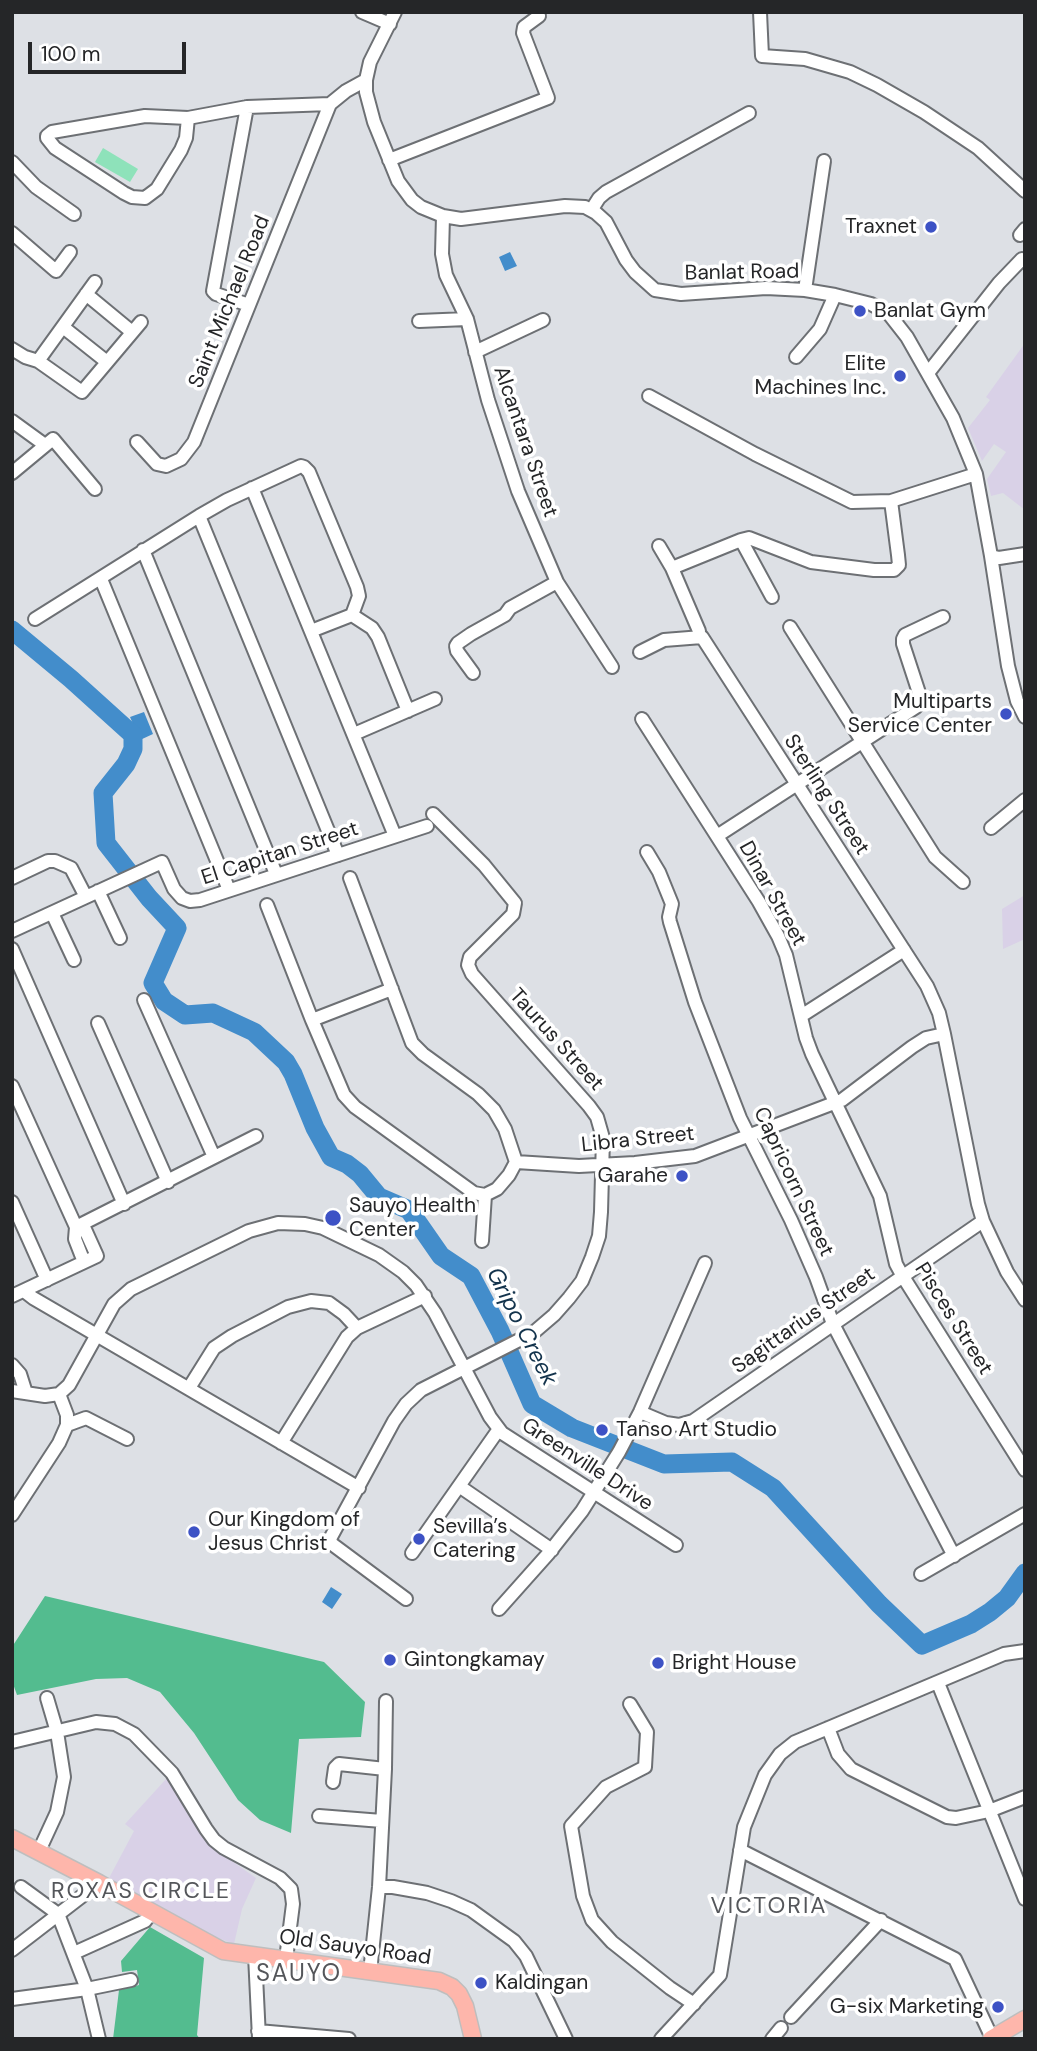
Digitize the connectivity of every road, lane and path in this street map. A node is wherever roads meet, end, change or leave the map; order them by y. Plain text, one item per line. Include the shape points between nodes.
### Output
1 (362, 12) edge
2 (760, 12) edge
3 (539, 16) dead end
4 (392, 18) edge
5 (366, 80) junction
6 (330, 104) junction
7 (247, 107) junction
8 (749, 113) dead end
9 (188, 118) junction
10 (389, 160) junction
11 (824, 161) dead end
12 (12, 162) edge
13 (1025, 191) edge
14 (592, 209) junction
15 (74, 214) dead end
16 (443, 216) junction
17 (12, 233) edge
18 (70, 252) dead end
19 (1022, 259) dead end
20 (95, 282) dead end
21 (805, 290) junction
22 (86, 295) junction
23 (835, 295) junction
24 (249, 305) junction
25 (467, 319) junction
26 (543, 320) dead end
27 (419, 321) dead end
28 (62, 327) junction
29 (12, 349) edge
30 (475, 352) junction
31 (796, 357) dead end
32 (38, 361) junction
33 (107, 362) junction
34 (928, 373) junction
35 (649, 396) dead end
36 (12, 421) edge
37 (136, 442) dead end
38 (45, 445) junction
39 (12, 473) edge
40 (976, 474) junction
41 (252, 488) junction
42 (96, 489) dead end
43 (891, 501) junction
44 (199, 516) junction
45 (741, 540) junction
46 (659, 546) dead end
47 (144, 550) junction
48 (1025, 554) edge
49 (991, 556) junction
50 (672, 568) junction
51 (101, 579) junction
52 (557, 582) junction
53 (772, 597) dead end
54 (352, 614) junction
55 (943, 617) dead end
56 (35, 619) dead end
57 (790, 627) dead end
58 (311, 631) junction
59 (699, 631) dead end
60 (640, 652) dead end
61 (612, 667) dead end
62 (473, 673) dead end
63 (435, 699) dead end
64 (408, 711) junction
65 (1025, 717) edge
66 (642, 719) dead end
67 (354, 734) junction
68 (863, 742) junction
69 (797, 785) junction
70 (1025, 800) edge
71 (433, 814) dead end
72 (426, 826) dead end
73 (991, 828) dead end
74 (395, 836) junction
75 (717, 836) junction
76 (647, 852) dead end
77 (338, 855) junction
78 (276, 874) junction
79 (12, 878) edge
80 (350, 878) dead end
81 (963, 882) dead end
82 (229, 890) junction
83 (99, 891) junction
84 (86, 897) junction
85 (267, 905) dead end
86 (52, 913) junction
87 (12, 931) edge
88 (120, 938) dead end
89 (12, 949) edge
90 (904, 950) junction
91 (74, 960) dead end
92 (391, 989) junction
93 (144, 1000) dead end
94 (802, 1016) junction
95 (312, 1020) junction
96 (99, 1023) dead end
97 (944, 1034) junction
98 (12, 1086) edge
99 (834, 1104) junction
100 (256, 1136) dead end
101 (748, 1136) junction
102 (214, 1157) junction
103 (516, 1162) junction
104 (602, 1165) junction
105 (168, 1182) junction
106 (485, 1195) junction
107 (12, 1202) edge
108 (124, 1204) junction
109 (983, 1221) junction
110 (80, 1226) junction
111 (482, 1241) dead end
112 (705, 1263) dead end
113 (902, 1275) junction
114 (47, 1280) junction
115 (15, 1294) edge
116 (425, 1296) junction
117 (1025, 1300) edge
118 (833, 1324) junction
119 (357, 1328) junction
120 (96, 1334) junction
121 (12, 1365) edge
122 (466, 1368) junction
123 (188, 1388) junction
124 (12, 1391) edge
125 (26, 1393) junction
126 (60, 1394) junction
127 (640, 1412) junction
128 (67, 1425) junction
129 (499, 1429) junction
130 (127, 1439) dead end
131 (281, 1443) junction
132 (1025, 1470) edge
133 (459, 1486) junction
134 (359, 1488) junction
135 (595, 1492) junction
136 (1025, 1514) edge
137 (12, 1516) edge
138 (676, 1545) dead end
139 (552, 1550) junction
140 (412, 1553) dead end
141 (954, 1556) junction
142 (921, 1574) dead end
143 (407, 1599) dead end
144 (499, 1609) dead end
145 (1025, 1651) edge
146 (938, 1683) junction
147 (47, 1698) dead end
148 (386, 1701) dead end
149 (630, 1704) dead end
150 (828, 1728) junction
151 (57, 1732) junction
152 (12, 1742) edge
153 (385, 1769) junction
154 (333, 1782) dead end
155 (1025, 1797) edge
156 (989, 1811) junction
157 (319, 1816) dead end
158 (382, 1821) junction
159 (12, 1838) edge
160 (740, 1850) junction
161 (39, 1851) junction
162 (99, 1883) junction
163 (21, 1887) dead end
164 (379, 1887) junction
165 (1023, 1891) edge
166 (152, 1912) junction
167 (58, 1914) junction
168 (881, 1920) junction
169 (12, 1950) edge
170 (74, 1953) junction
171 (255, 1955) junction
172 (286, 1959) junction
173 (370, 1972) junction
174 (131, 1980) dead end
175 (87, 1989) junction
176 (12, 1999) edge
177 (694, 2004) junction
178 (791, 2017) dead end
179 (1025, 2019) edge
180 (781, 2028) dead end
181 (259, 2035) edge
182 (991, 2038) edge
183 (99, 2039) edge
184 (349, 2039) edge
185 (473, 2039) edge
186 (566, 2039) edge
187 (661, 2039) edge
188 (772, 2039) edge

1 - 4 street
2 - 13 street via 762,56 805,60 877,85 978,148
3 - 10 street via 523,33 548,98
4 - 5 street
5 - 6 street
5 - 10 street via 371,112
6 - 7 street
6 - 24 street, Saint Michael Road
7 - 9 street
7 - 24 street via 213,290
8 - 14 street via 606,191
9 - 9 street via 136,117 52,132 47,138 54,148 124,193 145,198 157,189 181,150
10 - 16 street via 412,200
11 - 21 street
12 - 15 street
14 - 16 street via 565,206 472,218
14 - 21 street, Banlat Road via 606,222 635,272 655,290 681,294
16 - 25 street, Alcantara Street via 446,275
17 - 18 street via 56,271
19 - 34 street
20 - 22 street
21 - 23 street, Banlat Road
22 - 28 street
22 - 33 street via 137,327
23 - 31 street via 820,329
23 - 34 street, Banlat Road via 889,314
24 - 37 street, Saint Michael Road via 194,442 181,459 166,466 157,464
25 - 27 street
25 - 30 street, Alcantara Street
26 - 30 street
28 - 32 street
28 - 33 street
29 - 32 street
30 - 52 street, Alcantara Street via 519,491
32 - 33 street via 82,392
34 - 40 street, Banlat Road
35 - 43 street via 852,502
36 - 38 street
38 - 39 street
38 - 42 street via 53,439
40 - 43 street
40 - 49 street, Banlat Road
41 - 44 street
41 - 54 street via 297,467 309,472 357,587 359,596
41 - 58 street
43 - 45 street via 899,565 889,571 811,562 749,538
44 - 47 street
44 - 77 street
45 - 50 street
45 - 53 street
46 - 50 street
47 - 51 street
47 - 78 street
48 - 49 street
49 - 65 street, Banlat Road via 1008,666
50 - 59 street
51 - 56 street
51 - 82 street
52 - 61 street, Alcantara Street
52 - 62 street via 458,643 456,648
54 - 58 street
54 - 64 street via 378,637
55 - 68 street via 903,639 920,704
57 - 68 street
58 - 67 street
60 - 69 street, Sterling Street via 664,640 702,637
63 - 64 street
64 - 67 street
66 - 75 street, Dinar Street
67 - 74 street
68 - 69 street
68 - 81 street via 935,857
69 - 75 street
69 - 90 street, Sterling Street
70 - 73 street
71 - 104 street, Taurus Street via 515,903 513,914 470,957 468,965 597,1117 603,1138
72 - 74 street, El Capitan Street
74 - 77 street, El Capitan Street
75 - 94 street, Dinar Street via 778,936
76 - 101 street, Capricorn Street via 672,904 670,922 695,1002
77 - 78 street, El Capitan Street
78 - 82 street, El Capitan Street
79 - 84 street via 55,861 71,868
80 - 92 street
82 - 83 street, El Capitan Street via 200,900 182,898 162,862
83 - 84 street, El Capitan Street
83 - 88 street
84 - 86 street, El Capitan Street
85 - 95 street
86 - 87 street, El Capitan Street
86 - 91 street
89 - 108 street
90 - 94 street
90 - 97 street, Sterling Street via 928,986
92 - 95 street
92 - 103 street via 416,1049 494,1110
93 - 102 street
94 - 99 street, Dinar Street via 812,1054
95 - 106 street via 336,1080 355,1107 474,1193
96 - 105 street
97 - 99 street, Libra Street via 926,1038
97 - 109 street, Sterling Street
98 - 110 street
99 - 101 street, Libra Street
99 - 113 street, Pisces Street via 880,1196
100 - 102 street
101 - 104 street, Libra Street via 695,1156
101 - 118 street, Capricorn Street via 791,1220
102 - 105 street
103 - 104 street, Libra Street
103 - 106 street via 497,1189
104 - 122 street, Taurus Street via 598,1236 582,1281 533,1333
105 - 108 street
106 - 111 street
107 - 114 street
108 - 110 street
109 - 113 street, Sagittarius Street
109 - 117 street, Sterling Street
110 - 114 street via 75,1239 90,1259
112 - 127 street
113 - 118 street, Sagittarius Street
113 - 132 street, Pisces Street
114 - 115 street
115 - 120 street via 33,1298
116 - 119 street
116 - 120 street, Greenville Drive via 392,1262 342,1236 305,1224 278,1223 249,1231 131,1289 114,1304
116 - 122 street, Greenville Drive
118 - 127 street, Sagittarius Street via 692,1421 666,1423
118 - 141 street, Capricorn Street
119 - 123 street via 329,1303 311,1301 288,1307 214,1348
119 - 131 street via 335,1354
120 - 123 street
120 - 126 street, Greenville Drive
121 - 125 street
122 - 129 street, Greenville Drive
122 - 134 street, Taurus Street via 421,1390 406,1404
123 - 131 street
124 - 125 street
125 - 126 street
126 - 128 street
127 - 135 street
128 - 130 street via 86,1419
128 - 137 street
129 - 133 street
129 - 135 street, Greenville Drive
131 - 134 street
133 - 139 street
133 - 140 street
134 - 143 street, Taurus Street via 330,1540
135 - 138 street, Greenville Drive
135 - 139 street
136 - 141 street
139 - 144 street
141 - 142 street
145 - 146 street via 1003,1654
146 - 150 street
146 - 156 street
147 - 151 street
148 - 153 street
149 - 177 street via 647,1732 645,1767 606,1787 571,1826 583,1896 592,1920 611,1942
150 - 156 street via 838,1754 851,1769 905,1797 947,1817
150 - 160 street via 780,1754 765,1775
151 - 152 street
151 - 161 street via 65,1777 57,1812
151 - 172 street via 96,1722 115,1724 134,1734 172,1773 214,1840 286,1883 294,1896
153 - 154 street via 339,1764
153 - 158 street
155 - 156 street
156 - 165 street
157 - 158 street
158 - 164 street
159 - 161 main road, Old Sauyo Road
160 - 168 street
160 - 177 street via 720,1975
161 - 162 main road, Old Sauyo Road
162 - 166 main road, Old Sauyo Road
162 - 167 street
163 - 167 street
164 - 173 street
164 - 186 street via 451,1901 514,1941 526,1956
166 - 170 street via 145,1921
166 - 171 main road, Old Sauyo Road via 223,1951
167 - 169 street
167 - 170 street
168 - 178 street
168 - 182 street via 955,1959
170 - 175 street
171 - 172 main road, Old Sauyo Road
171 - 181 street
172 - 173 main road, Old Sauyo Road
173 - 185 main road, Old Sauyo Road via 439,1981 452,1987 464,2006
174 - 175 street
175 - 176 street
175 - 183 street
177 - 187 street
179 - 182 main road
180 - 188 street
181 - 184 street

